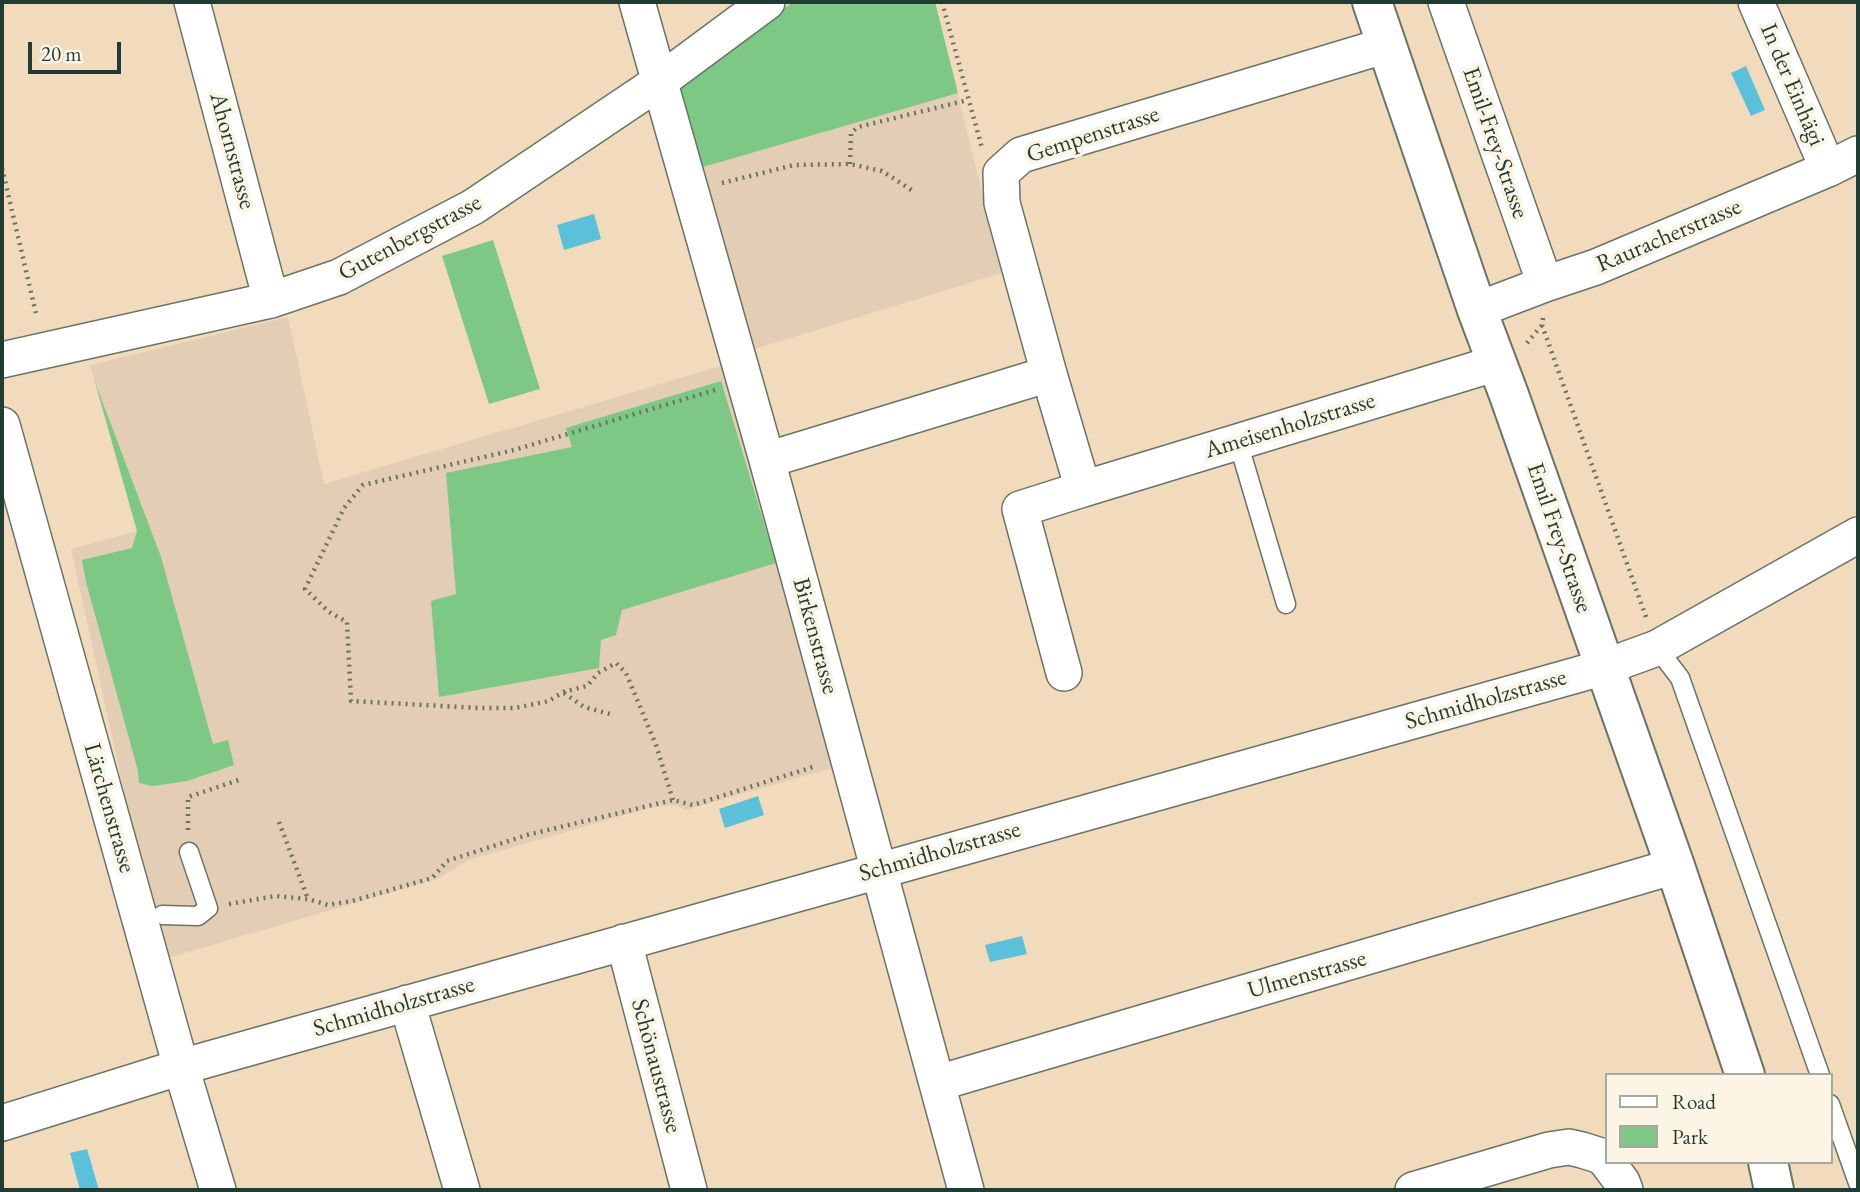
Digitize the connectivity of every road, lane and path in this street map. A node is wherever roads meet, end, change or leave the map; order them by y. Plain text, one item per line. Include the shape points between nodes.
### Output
1 (192, 2) edge
2 (637, 2) edge
3 (767, 2) edge
4 (942, 2) edge
5 (1372, 2) edge
6 (1446, 2) edge
7 (1756, 2) edge
8 (1387, 45) junction
9 (659, 82) junction
10 (968, 100) junction
11 (1843, 162) edge
12 (850, 164) junction
13 (2, 168) edge
14 (1001, 173) junction
15 (690, 191) junction
16 (914, 191) dead end
17 (1545, 284) junction
18 (271, 300) junction
19 (1477, 310) junction
20 (44, 350) junction
21 (2, 359) edge
22 (1497, 363) junction
23 (1049, 374) junction
24 (745, 381) junction
25 (2, 425) edge
26 (1238, 442) junction
27 (767, 460) junction
28 (1083, 489) junction
29 (1858, 535) edge
30 (1286, 604) dead end
31 (1657, 648) junction
32 (1605, 667) junction
33 (1064, 673) dead end
34 (563, 692) junction
35 (610, 714) dead end
36 (848, 758) junction
37 (239, 780) dead end
38 (673, 800) junction
39 (279, 822) dead end
40 (190, 852) joint
41 (1675, 866) junction
42 (878, 870) junction
43 (308, 899) junction
44 (208, 908) junction
45 (162, 915) dead end
46 (624, 942) junction
47 (407, 1003) junction
48 (181, 1067) junction
49 (1744, 1073) edge
50 (1819, 1073) edge
51 (938, 1083) junction
52 (1832, 1110) edge
53 (2, 1123) edge
54 (1604, 1159) edge
55 (1608, 1164) edge
56 (1768, 1164) edge
57 (1858, 1183) edge
58 (218, 1190) edge
59 (462, 1190) edge
60 (689, 1190) edge
61 (967, 1190) edge
62 (1413, 1190) edge
63 (1625, 1190) edge
64 (1774, 1190) edge

1 - 18 street, Ahornstrasse
2 - 9 street, Birkenstrasse
3 - 9 street, Gutenbergstrasse
4 - 10 path
5 - 8 street, Emil Frey-Strasse
6 - 17 street, Emil-Frey-Strasse
7 - 11 street, In der Einhägi
8 - 14 street, Gempenstrasse via 1021,155
8 - 19 street, Emil Frey-Strasse
9 - 15 street, Birkenstrasse
9 - 18 street, Gutenbergstrasse via 474,207 339,277
10 - 12 path via 858,127 851,133
10 - 14 path via 982,148
11 - 17 street, Rauracherstrasse via 1596,267
12 - 15 path via 794,164
12 - 16 path via 882,171
13 - 20 path
14 - 23 street, Gempenstrasse via 1002,203
15 - 24 street, Birkenstrasse
17 - 19 street, Rauracherstrasse
17 - 31 path via 1542,325
18 - 20 street, Gutenbergstrasse
19 - 22 street, Emil Frey-Strasse
20 - 21 street, Gutenbergstrasse
22 - 26 street, Ameisenholzstrasse
22 - 32 street, Emil Frey-Strasse
23 - 27 street
23 - 28 street
24 - 27 street, Birkenstrasse
24 - 34 path via 514,450 363,485 344,508 305,589 347,622 351,701 515,708 549,701
25 - 48 street, Lärchenstrasse
26 - 28 street, Ameisenholzstrasse
26 - 30 lane
27 - 36 street, Birkenstrasse
28 - 33 street, Ameisenholzstrasse via 1020,509
29 - 31 street, Schmidholzstrasse
31 - 32 street, Schmidholzstrasse
31 - 50 lane via 1679,678
32 - 41 street, Emil Frey-Strasse
32 - 42 street, Schmidholzstrasse
34 - 35 path via 575,703
34 - 38 path via 587,686 598,673 617,663 651,734
36 - 38 path via 693,805
36 - 42 street, Birkenstrasse
37 - 40 path via 188,797
38 - 43 path via 475,852 447,861 432,878 352,901 328,905
39 - 43 path
40 - 44 lane
41 - 49 street, Emil Frey-Strasse
41 - 51 street, Ulmenstrasse
42 - 46 street, Schmidholzstrasse
42 - 51 street, Birkenstrasse
43 - 44 path via 276,896
44 - 45 lane via 198,916
46 - 47 street, Schmidholzstrasse
46 - 60 street, Schönaustrasse
47 - 48 street, Schmidholzstrasse
47 - 59 street
48 - 53 street, Schmidholzstrasse
48 - 58 street, Lärchenstrasse
51 - 61 street, Birkenstrasse
52 - 57 lane
54 - 62 street via 1569,1147 1549,1150
55 - 63 street
56 - 64 street

